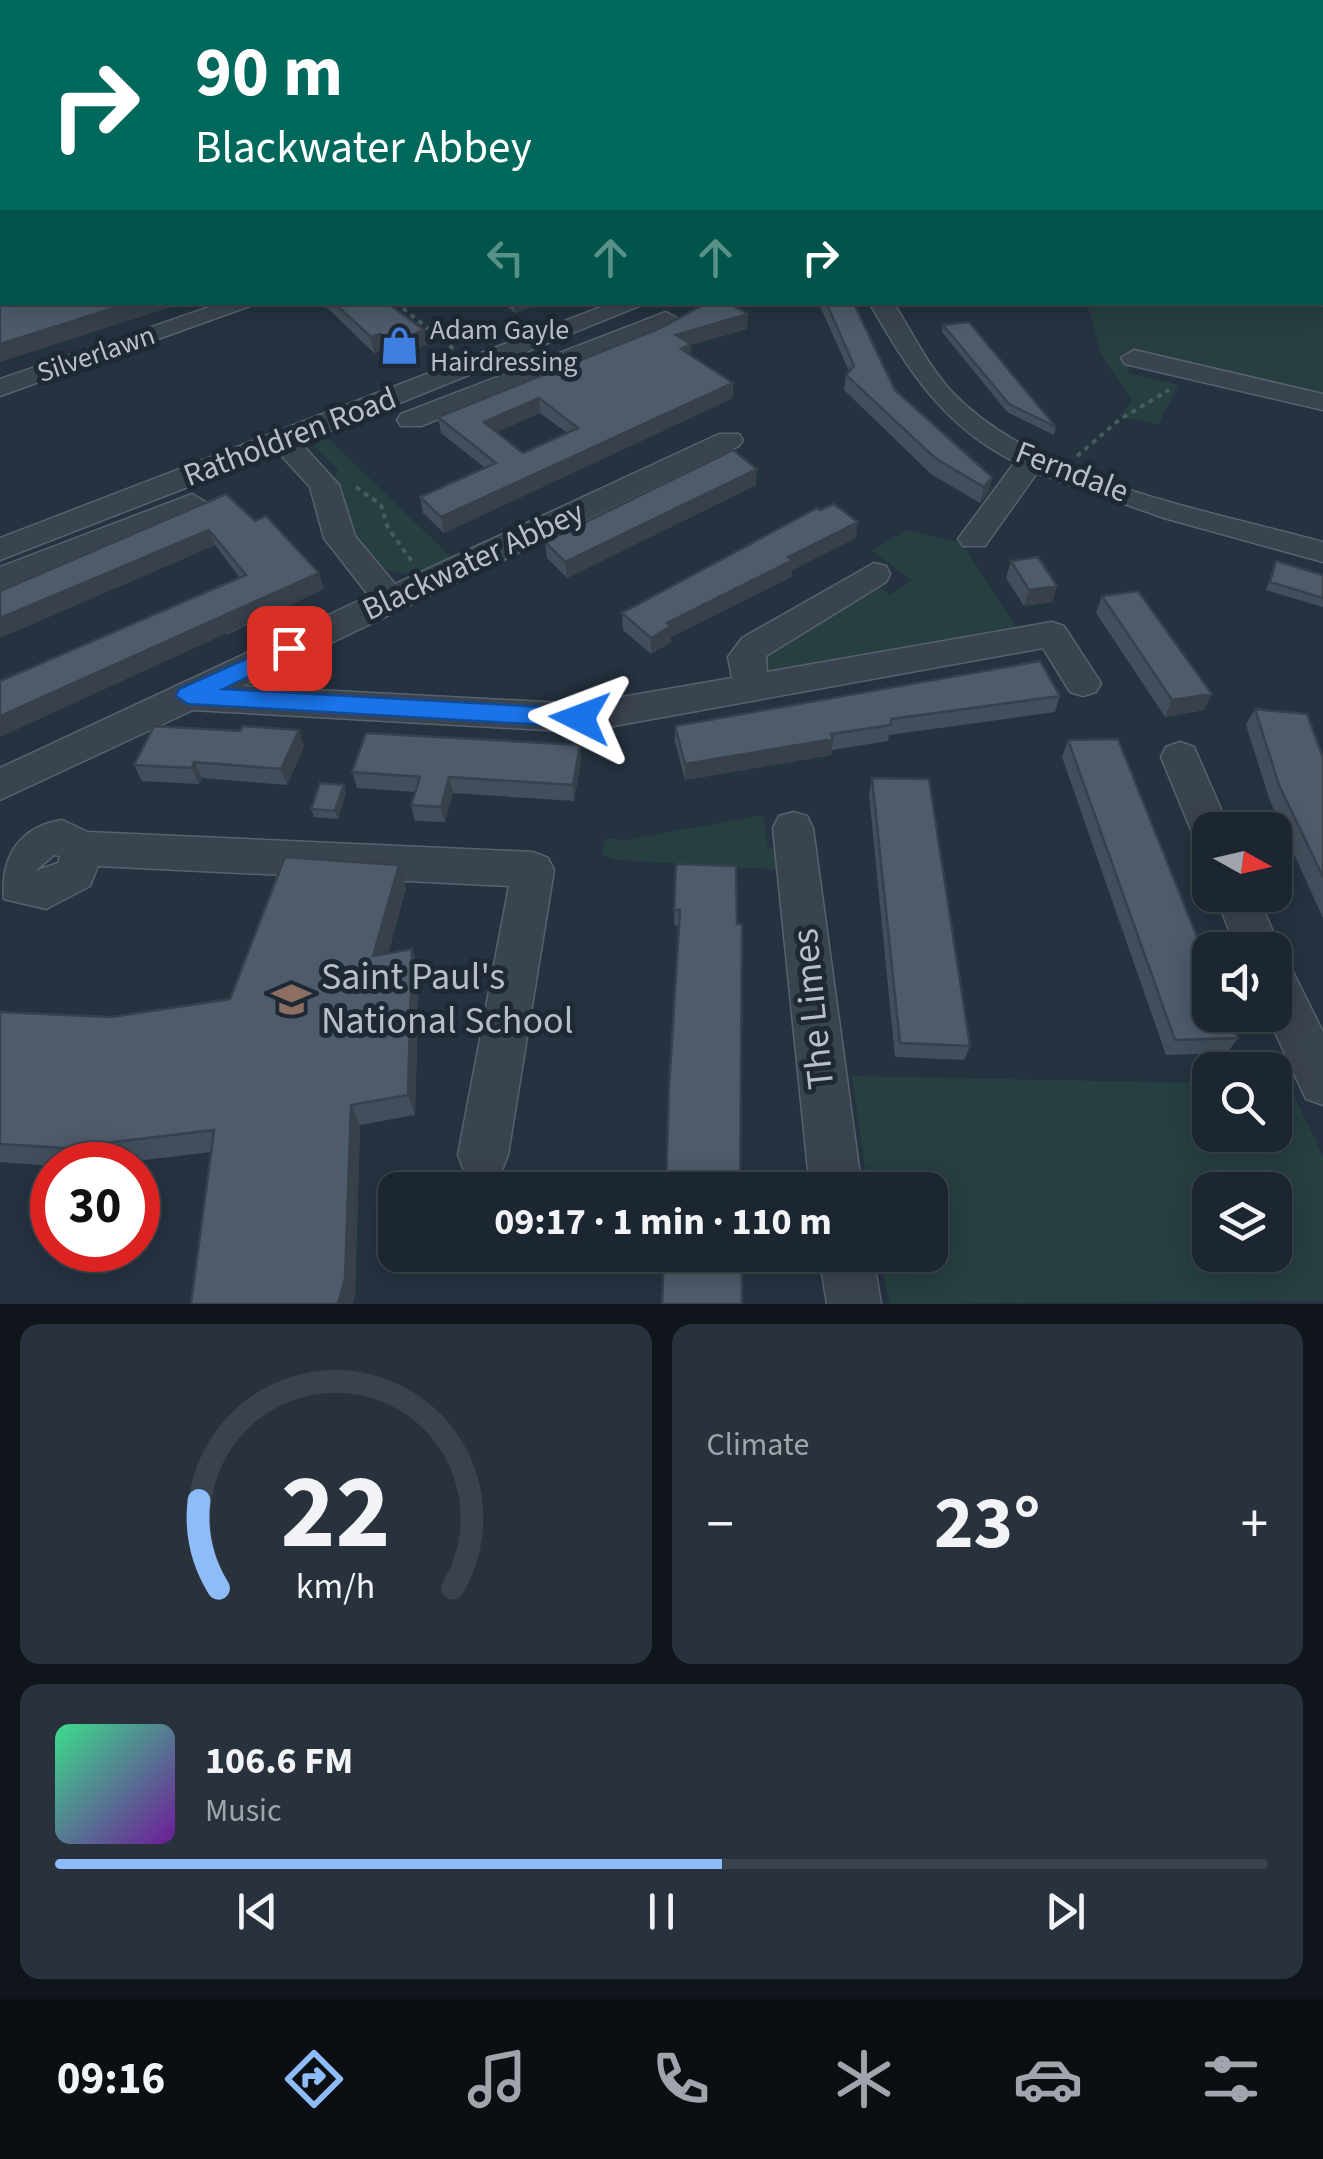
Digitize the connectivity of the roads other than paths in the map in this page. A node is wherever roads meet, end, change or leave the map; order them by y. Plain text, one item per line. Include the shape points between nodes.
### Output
1 (240, 305) edge
2 (631, 305) edge
3 (884, 305) edge
4 (666, 319) dead end
5 (1134, 358) dead end
6 (525, 360) junction
7 (0, 388) edge
8 (1323, 402) edge
9 (411, 420) dead end
10 (283, 440) junction
11 (729, 440) dead end
12 (1031, 461) junction
13 (192, 503) dead end
14 (974, 538) dead end
15 (0, 550) edge
16 (1323, 552) edge
17 (874, 574) dead end
18 (0, 579) edge
19 (390, 600) junction
20 (1083, 683) dead end
21 (752, 689) junction
22 (188, 696) junction
23 (1180, 757) dead end
24 (0, 785) edge
25 (1203, 812) edge
26 (793, 828) dead end
27 (8, 863) edge
28 (1292, 1018) edge
29 (1323, 1082) edge
30 (483, 1156) dead end
31 (833, 1172) edge
32 (849, 1272) edge
33 (854, 1304) edge

1 - 7 street, Silverlawn
2 - 6 street, Ratholdren Road
3 - 12 street, Ferndale via 945,400
4 - 6 street
5 - 8 street
6 - 9 street
6 - 10 street, Ratholdren Road via 475,366
10 - 15 street, Ratholdren Road
10 - 19 street via 324,485 346,547
11 - 19 street, Blackwater Abbey
12 - 14 street
12 - 16 street, Ferndale
13 - 18 street
17 - 21 street via 754,646 746,658
19 - 22 street, Blackwater Abbey
20 - 21 street via 1052,634
21 - 22 street via 580,718
22 - 24 street, Blackwater Abbey
23 - 25 street
26 - 31 street, The Limes
27 - 30 street via 19,886 46,891 76,874 83,849 533,870
28 - 29 street
32 - 33 street

